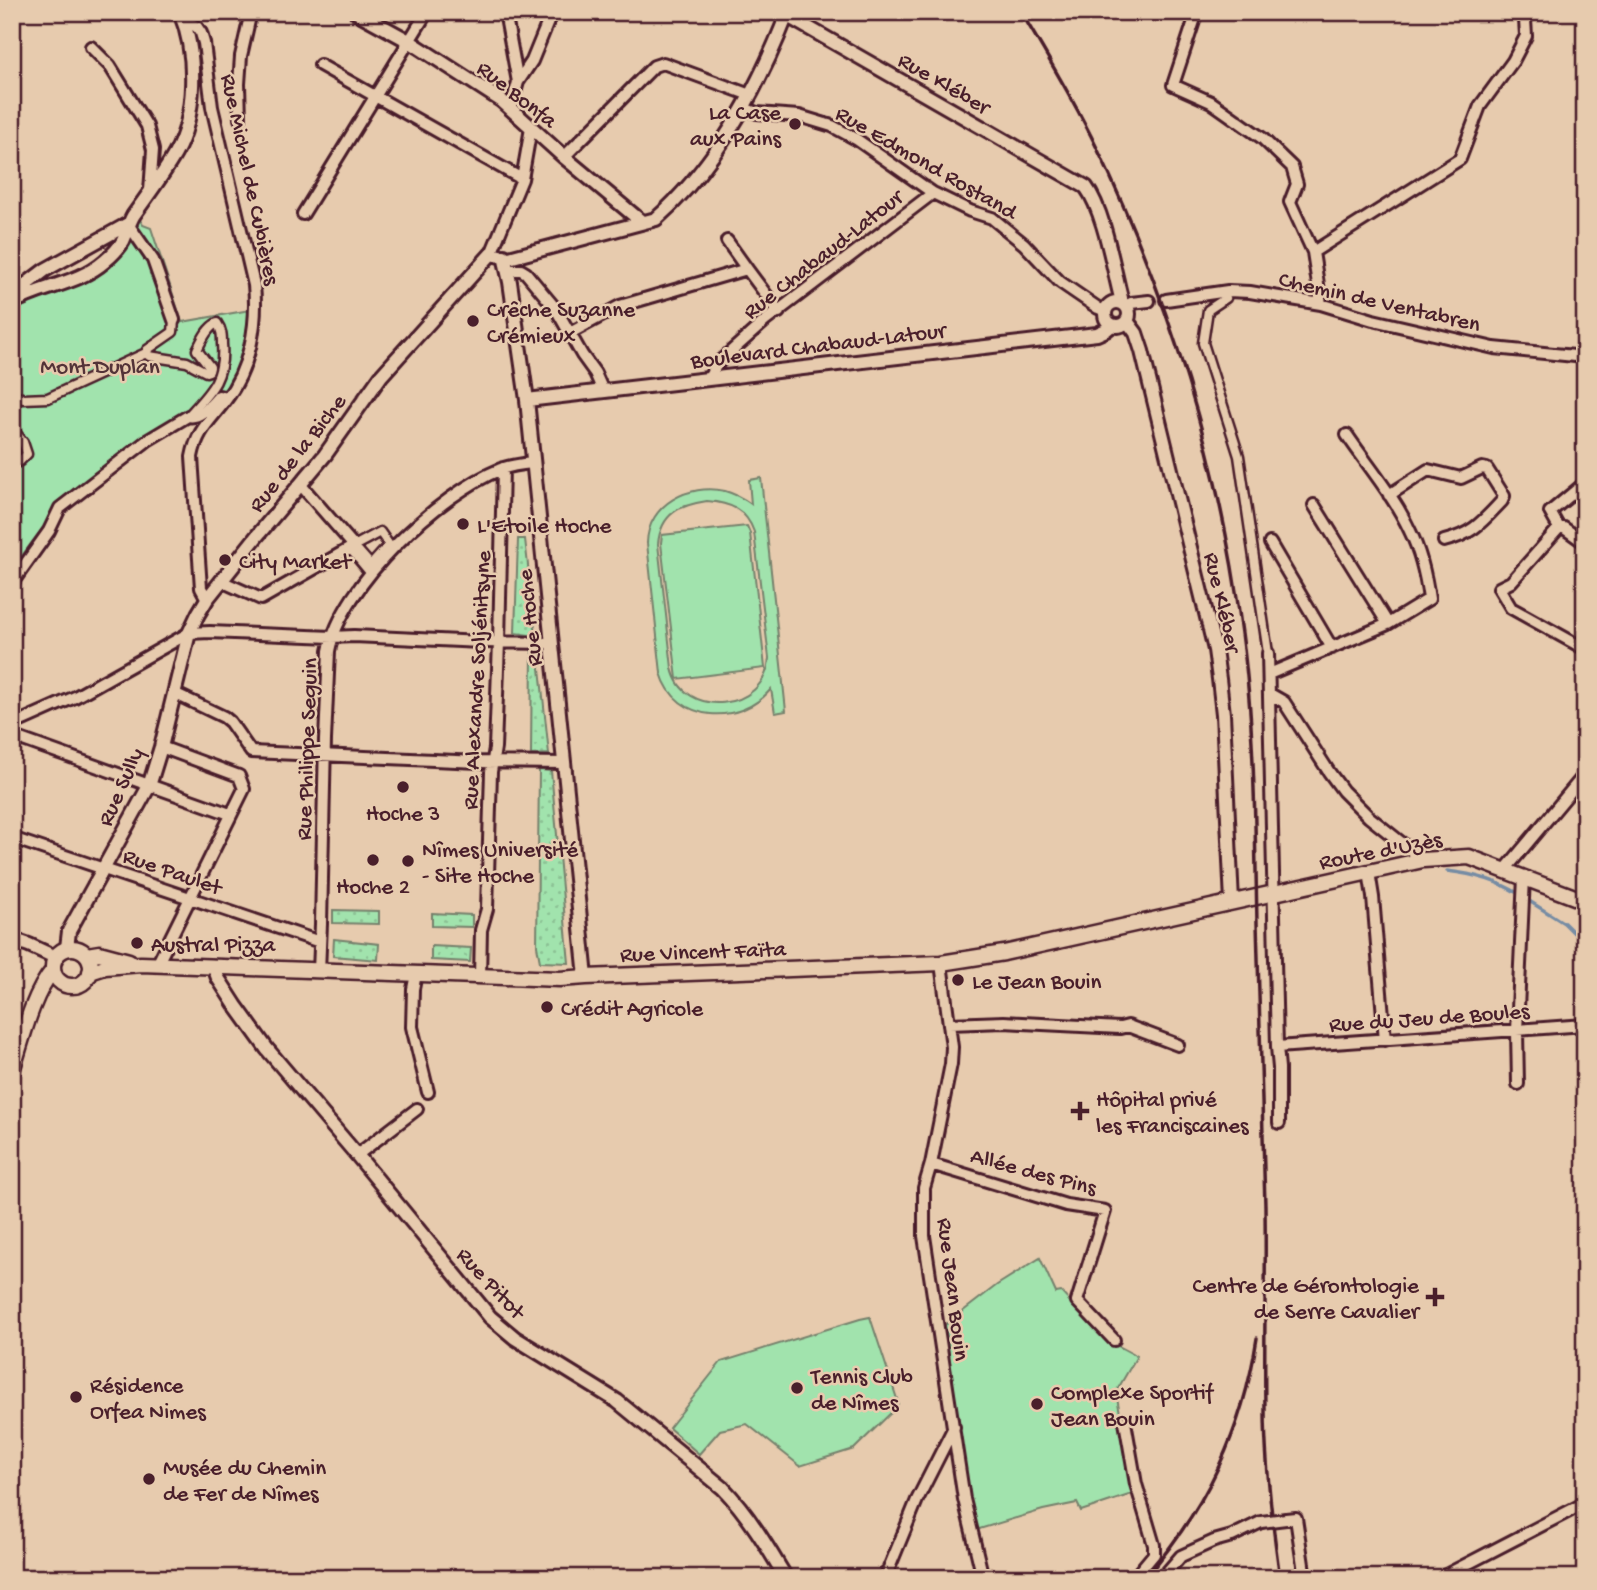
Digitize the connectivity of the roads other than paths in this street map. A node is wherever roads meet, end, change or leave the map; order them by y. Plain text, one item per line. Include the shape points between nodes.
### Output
1 (251, 12) edge
2 (356, 12) edge
3 (427, 12) edge
4 (506, 12) edge
5 (552, 12) edge
6 (1197, 12) edge
7 (1531, 12) edge
8 (787, 14) edge
9 (182, 16) edge
10 (409, 41) junction
11 (91, 47) dead end
12 (320, 65) dead end
13 (518, 82) junction
14 (750, 95) junction
15 (374, 96) junction
16 (511, 108) junction
17 (743, 108) junction
18 (240, 119) dead end
19 (531, 128) junction
20 (564, 157) junction
21 (522, 179) junction
22 (150, 191) junction
23 (933, 193) junction
24 (303, 214) dead end
25 (642, 222) junction
26 (128, 225) junction
27 (727, 241) dead end
28 (1313, 252) junction
29 (503, 259) junction
30 (747, 270) junction
31 (12, 295) edge
32 (1226, 298) dead end
33 (1166, 300) dead end
34 (1149, 301) dead end
35 (12, 303) edge
36 (1123, 304) junction
37 (1321, 304) junction
38 (1105, 311) junction
39 (779, 312) junction
40 (174, 320) joint
41 (1127, 321) junction
42 (1112, 325) junction
43 (570, 333) junction
44 (145, 354) junction
45 (1585, 357) edge
46 (709, 378) junction
47 (603, 391) junction
48 (13, 394) edge
49 (227, 398) junction
50 (527, 400) junction
51 (13, 411) edge
52 (188, 416) junction
53 (1346, 435) dead end
54 (533, 463) junction
55 (12, 465) edge
56 (503, 468) junction
57 (1585, 483) edge
58 (300, 484) junction
59 (1389, 495) junction
60 (1314, 505) dead end
61 (1559, 528) junction
62 (1444, 541) dead end
63 (1270, 543) dead end
64 (1585, 544) edge
65 (352, 547) junction
66 (371, 572) junction
67 (222, 581) junction
68 (12, 583) edge
69 (207, 599) junction
70 (1388, 624) junction
71 (189, 633) junction
72 (332, 637) junction
73 (499, 642) junction
74 (551, 643) junction
75 (1332, 648) junction
76 (1585, 649) edge
77 (1268, 653) joint
78 (1269, 674) junction
79 (174, 693) junction
80 (1270, 694) junction
81 (12, 725) edge
82 (12, 736) edge
83 (161, 747) junction
84 (325, 756) junction
85 (493, 762) junction
86 (564, 763) junction
87 (1585, 774) edge
88 (149, 786) junction
89 (230, 814) junction
90 (12, 838) edge
91 (1423, 860) junction
92 (104, 869) junction
93 (1505, 870) junction
94 (1369, 872) junction
95 (1524, 877) junction
96 (1267, 895) junction
97 (190, 897) junction
98 (1585, 901) edge
99 (1232, 902) junction
100 (12, 940) edge
101 (320, 942) junction
102 (87, 955) junction
103 (59, 958) junction
104 (141, 964) junction
105 (941, 964) junction
106 (157, 965) junction
107 (214, 967) junction
108 (319, 971) junction
109 (90, 972) junction
110 (416, 974) junction
111 (481, 977) junction
112 (586, 977) junction
113 (65, 985) junction
114 (37, 997) junction
115 (949, 1024) junction
116 (1585, 1025) edge
117 (18, 1031) edge
118 (1517, 1031) junction
119 (1385, 1040) junction
120 (1178, 1045) dead end
121 (1277, 1047) junction
122 (12, 1071) edge
123 (1518, 1084) dead end
124 (428, 1092) dead end
125 (417, 1109) dead end
126 (1279, 1123) dead end
127 (357, 1155) junction
128 (931, 1164) junction
129 (1114, 1340) dead end
130 (1125, 1422) dead end
131 (954, 1427) junction
132 (1585, 1503) edge
133 (786, 1578) edge
134 (885, 1578) edge
135 (983, 1578) edge
136 (1134, 1578) edge
137 (1162, 1578) edge
138 (1305, 1578) edge
139 (1440, 1578) edge

1 - 18 street via 241,56
2 - 10 street, Rue Bonfa
3 - 10 street
4 - 13 street
5 - 13 street
6 - 28 street via 1174,85 1211,102 1262,138 1292,167 1297,184 1290,202
7 - 28 street via 1525,20 1526,36 1480,106 1460,159
8 - 14 street
8 - 36 street, Rue Kléber via 1086,187 1097,207
9 - 22 street via 193,76 186,127 176,152
9 - 49 street, Rue Michel de Cubières via 197,27 204,43 212,107 254,285 256,313 245,364
10 - 15 street
10 - 16 street, Rue Bonfa
11 - 22 street via 110,66 147,126 153,150
12 - 15 street
13 - 16 street
14 - 17 street
14 - 20 street via 663,63 654,66
15 - 21 street
15 - 24 street
16 - 19 street, Rue Bonfa
17 - 23 street, Rue Edmond Rostand via 832,126
17 - 25 street via 672,205 656,219
19 - 20 street, Rue Bonfa
19 - 21 street, Rue de la Biche
20 - 25 street, Rue Bonfa
21 - 29 street, Rue de la Biche
22 - 26 street
23 - 38 street, Rue Edmond Rostand via 992,218 1060,282
23 - 39 street, Rue Chabaud-Latour
25 - 29 street
26 - 31 street via 45,270
26 - 35 street via 124,241 88,274
26 - 40 street via 153,260
27 - 30 street
28 - 37 street
29 - 43 street via 527,274
29 - 50 street, Rue Hoche
29 - 58 street, Rue de la Biche via 392,362
30 - 39 street
30 - 43 street via 620,306
32 - 77 street via 1208,310 1203,343 1239,456
33 - 37 street, Chemin de Ventabren via 1228,291
34 - 36 street
36 - 38 street via 1111,303
36 - 41 street, Rue Kléber via 1129,313
37 - 45 street, Chemin de Ventabren via 1494,348
38 - 42 street
39 - 46 street, Rue Chabaud-Latour via 717,364
40 - 44 street via 173,332
41 - 42 street
41 - 99 street, Rue Kléber via 1142,351 1215,650 1223,714
42 - 46 street, Boulevard Chabaud-Latour via 1097,334
43 - 47 street
44 - 48 street via 48,398 23,399
44 - 52 street via 209,371 197,350 218,323 222,369
46 - 47 street, Boulevard Chabaud-Latour
47 - 50 street, Boulevard Chabaud-Latour
48 - 51 street
49 - 52 street via 219,396 200,415
49 - 69 street, Rue Michel de Cubières via 202,428 192,457 201,588
50 - 54 street, Rue Hoche
51 - 55 street via 15,432 27,454
52 - 68 street via 148,440 60,508
53 - 59 street
54 - 56 street, Rue Philippe Seguin
54 - 74 street, Rue Hoche
56 - 66 street, Rue Philippe Seguin via 441,505
56 - 73 street, Rue Alexandre Soljénitsyne
57 - 61 street via 1550,512
58 - 65 street
58 - 67 street, Rue de la Biche
59 - 62 street via 1428,470 1461,478 1487,469 1504,496 1502,501 1470,532
59 - 70 street via 1411,531 1429,599
60 - 70 street
61 - 64 street
61 - 76 street via 1511,582 1499,588 1511,608
63 - 75 street
65 - 66 street
65 - 67 street via 261,599
66 - 72 street, Rue Philippe Seguin
67 - 69 street, Rue de la Biche
69 - 71 street, Rue de la Biche
70 - 75 street
71 - 72 street
71 - 79 street, Rue Sully
71 - 81 street via 75,697
72 - 73 street
72 - 84 street, Rue Philippe Seguin
73 - 74 street
73 - 85 street, Rue Alexandre Soljénitsyne
74 - 86 street, Rue Hoche
75 - 78 street
77 - 78 street
78 - 80 street
79 - 83 street, Rue Sully
79 - 84 street via 224,717 251,752
80 - 91 street via 1284,702 1343,791
80 - 96 street
82 - 88 street
83 - 88 street, Rue Sully
83 - 89 street via 239,776 244,789
84 - 85 street
84 - 101 street, Rue Philippe Seguin
85 - 86 street
85 - 111 street, Rue Alexandre Soljénitsyne
86 - 112 street, Rue Hoche
87 - 93 street
88 - 89 street
88 - 92 street, Rue Sully
89 - 97 street
90 - 92 street, Rue Paulet
91 - 93 main road, Route d'Uzès via 1469,858
91 - 94 main road, Route d'Uzès
92 - 97 street, Rue Paulet
92 - 103 street, Rue Sully
93 - 95 main road, Route d'Uzès
94 - 96 main road, Route d'Uzès
94 - 119 street
95 - 98 main road, Route d'Uzès
95 - 118 street
96 - 99 main road, Rue Vincent Faïta
96 - 121 street
97 - 101 street, Rue Paulet
97 - 106 street
99 - 105 main road, Rue Vincent Faïta
100 - 103 street
101 - 108 street, Rue Philippe Seguin
102 - 103 main road via 80,950
102 - 104 main road, Rue Vincent Faïta via 99,953
102 - 109 main road
103 - 113 main road via 55,976
103 - 114 main road, Rue Sully
104 - 106 main road, Rue Vincent Faïta
104 - 109 main road, Rue Vincent Faïta
105 - 112 main road, Rue Vincent Faïta
105 - 115 street, Rue Jean Bouin
106 - 107 main road, Rue Vincent Faïta
107 - 108 main road, Rue Vincent Faïta
107 - 127 street, Rue Pitot via 267,1049
108 - 110 main road, Rue Vincent Faïta
109 - 113 main road via 84,982
110 - 111 main road, Rue Vincent Faïta
110 - 124 street via 412,1027
111 - 112 main road, Rue Vincent Faïta
113 - 114 main road
114 - 117 main road, Rue Sully
115 - 120 street via 1128,1026
115 - 128 street, Rue Jean Bouin via 951,1064
116 - 118 street, Rue du Jeu de Boules
117 - 122 main road, Rue Sully
118 - 119 street, Rue du Jeu de Boules
118 - 123 street
119 - 121 street, Rue du Jeu de Boules
121 - 126 street
125 - 127 street
127 - 133 street, Rue Pitot via 490,1317 515,1338 617,1401 723,1488
128 - 129 street, Allée des Pins via 1066,1205 1105,1211 1077,1301
128 - 131 street, Rue Jean Bouin via 924,1188 924,1236
130 - 136 street via 1136,1484 1154,1545 1154,1554
131 - 134 street
131 - 135 street, Rue Jean Bouin via 964,1499
132 - 139 street
137 - 138 street, bridge via 1181,1556 1214,1541 1261,1522 1296,1518

